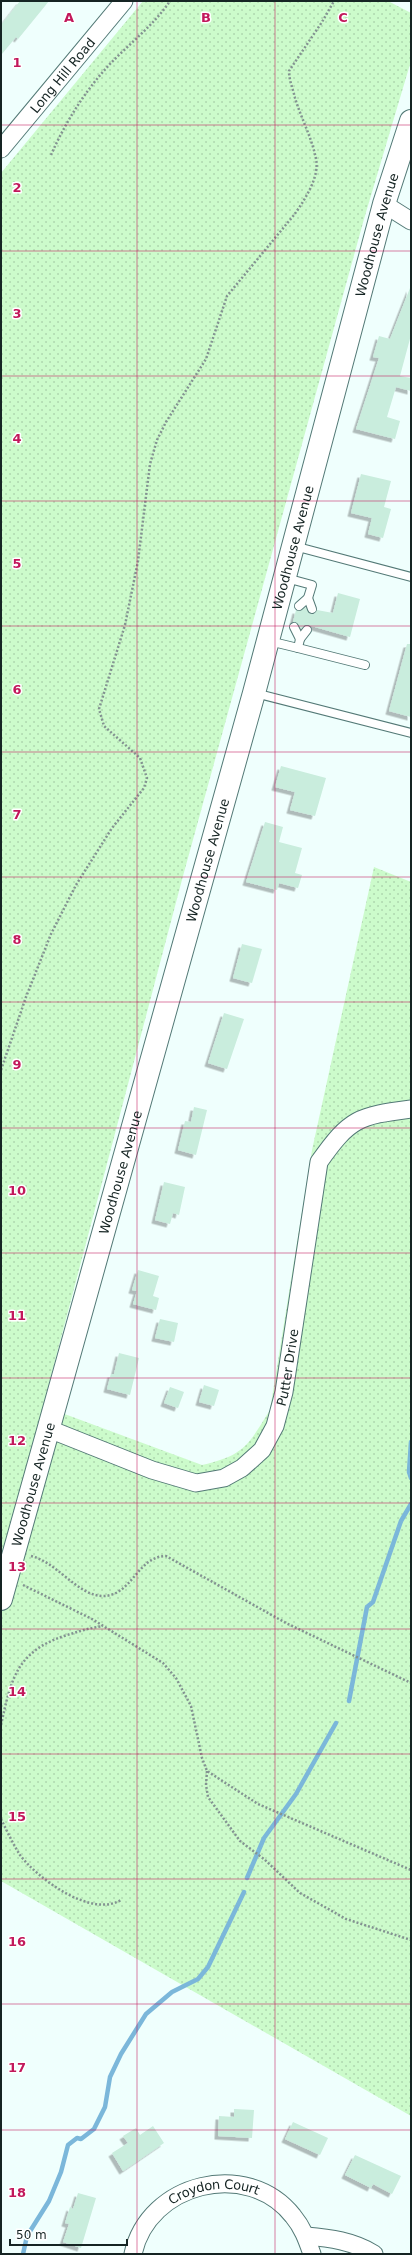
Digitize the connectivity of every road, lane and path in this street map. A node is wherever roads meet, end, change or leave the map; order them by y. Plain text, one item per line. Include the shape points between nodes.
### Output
1 (124, 1) edge
2 (170, 1) edge
3 (334, 1) edge
4 (411, 121) edge
5 (1, 149) edge
6 (51, 155) dead end
7 (384, 204) junction
8 (411, 221) edge
9 (293, 546) junction
10 (411, 577) edge
11 (285, 578) junction
12 (308, 598) junction
13 (299, 606) dead end
14 (312, 609) dead end
15 (294, 627) dead end
16 (307, 630) dead end
17 (300, 639) junction
18 (268, 641) junction
19 (298, 648) junction
20 (366, 665) dead end
21 (254, 693) junction
22 (411, 733) edge
23 (1, 1070) edge
24 (411, 1109) edge
25 (49, 1429) junction
26 (14, 1552) junction
27 (4, 1589) edge
28 (104, 1626) junction
29 (411, 1683) edge
30 (1, 1725) edge
31 (207, 1772) junction
32 (1, 1820) edge
33 (411, 1870) edge
34 (121, 1900) dead end
35 (411, 1940) edge
36 (306, 2236) junction
37 (133, 2254) edge
38 (312, 2254) edge
39 (374, 2254) edge

1 - 5 street, Long Hill Road
2 - 6 path via 107,66 76,108
3 - 23 path via 289,71 289,79 317,160 314,178 304,201 290,220 227,296 206,359 166,422 150,464 138,561 125,625 99,709 104,726 140,758 146,769 144,788 112,828 76,885 51,934
4 - 7 main road, Woodhouse Avenue
7 - 8 street
7 - 9 main road, Woodhouse Avenue
9 - 10 lane
9 - 11 main road, Woodhouse Avenue
11 - 12 lane via 312,585
11 - 18 main road, Woodhouse Avenue
12 - 13 lane
12 - 14 lane
15 - 17 lane
16 - 17 lane
17 - 19 lane
18 - 19 lane
18 - 21 main road, Woodhouse Avenue
19 - 20 lane
21 - 22 lane
21 - 25 main road, Woodhouse Avenue
24 - 25 street, Putter Drive via 377,1113 352,1122 336,1138 319,1162 284,1392 275,1426 262,1450 242,1468 224,1478 196,1483 152,1470
25 - 26 main road, Woodhouse Avenue
26 - 27 main road, Woodhouse Avenue
26 - 29 path via 45,1561 88,1592 103,1596 129,1583 149,1560 166,1556 286,1623
27 - 28 path via 43,1594
28 - 30 path via 54,1639 32,1651 18,1669
28 - 31 path via 163,1663 176,1678 191,1706
31 - 33 path via 258,1804
31 - 35 path via 208,1797 240,1841 264,1859 300,1893 362,1926
32 - 34 path via 21,1856 41,1876 59,1888 80,1900 97,1905 110,1905
36 - 37 street, Croydon Court via 293,2215 275,2199 254,2188 230,2183 206,2184 183,2192 163,2205 146,2222
36 - 38 street, Croydon Court
36 - 39 street via 337,2239

